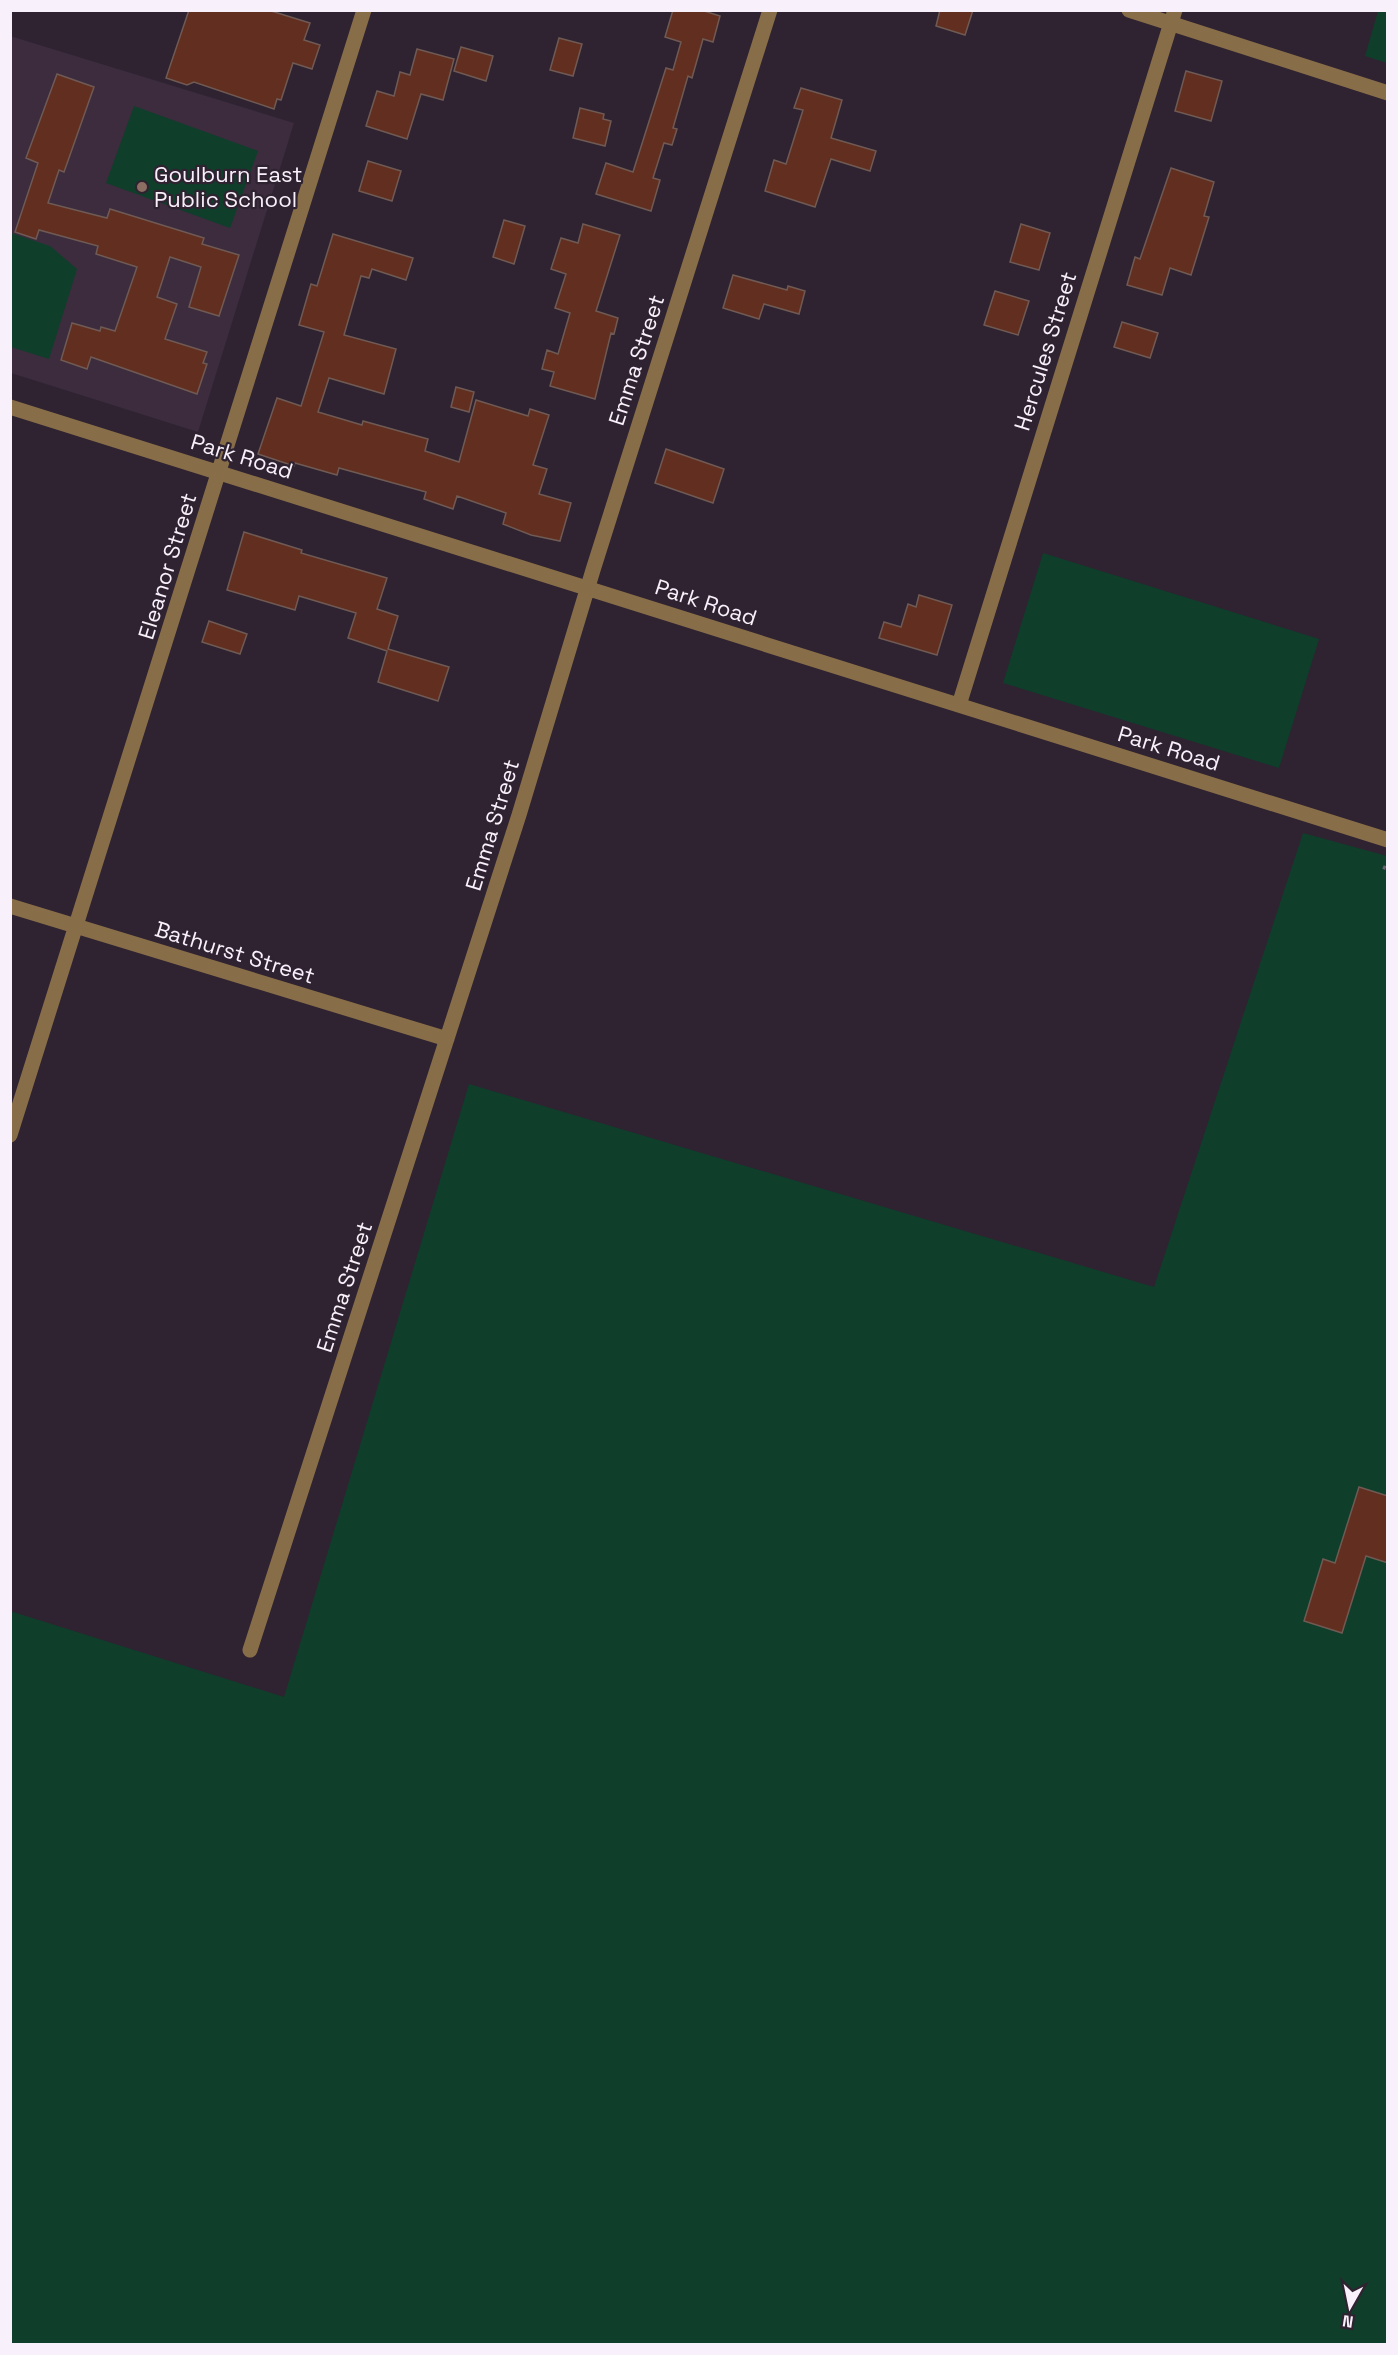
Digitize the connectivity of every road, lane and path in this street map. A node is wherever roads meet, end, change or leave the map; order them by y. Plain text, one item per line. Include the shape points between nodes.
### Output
1 (364, 10) edge
2 (770, 10) edge
3 (1129, 10) edge
4 (1173, 17) edge
5 (1388, 93) edge
6 (10, 407) edge
7 (220, 472) junction
8 (588, 588) junction
9 (959, 705) junction
10 (1388, 840) edge
11 (10, 906) edge
12 (76, 928) junction
13 (447, 1039) junction
14 (10, 1135) edge
15 (250, 1650) dead end

1 - 7 street, Eleanor Street
2 - 8 street, Emma Street
3 - 4 street
4 - 5 street
4 - 9 street, Hercules Street
6 - 7 street, Park Road
7 - 8 street, Park Road
7 - 12 street, Eleanor Street
8 - 9 street, Park Road
8 - 13 street, Emma Street
9 - 10 street, Park Road
11 - 12 street, Bathurst Street
12 - 13 street, Bathurst Street
12 - 14 street, Eleanor Street
13 - 15 street, Emma Street

